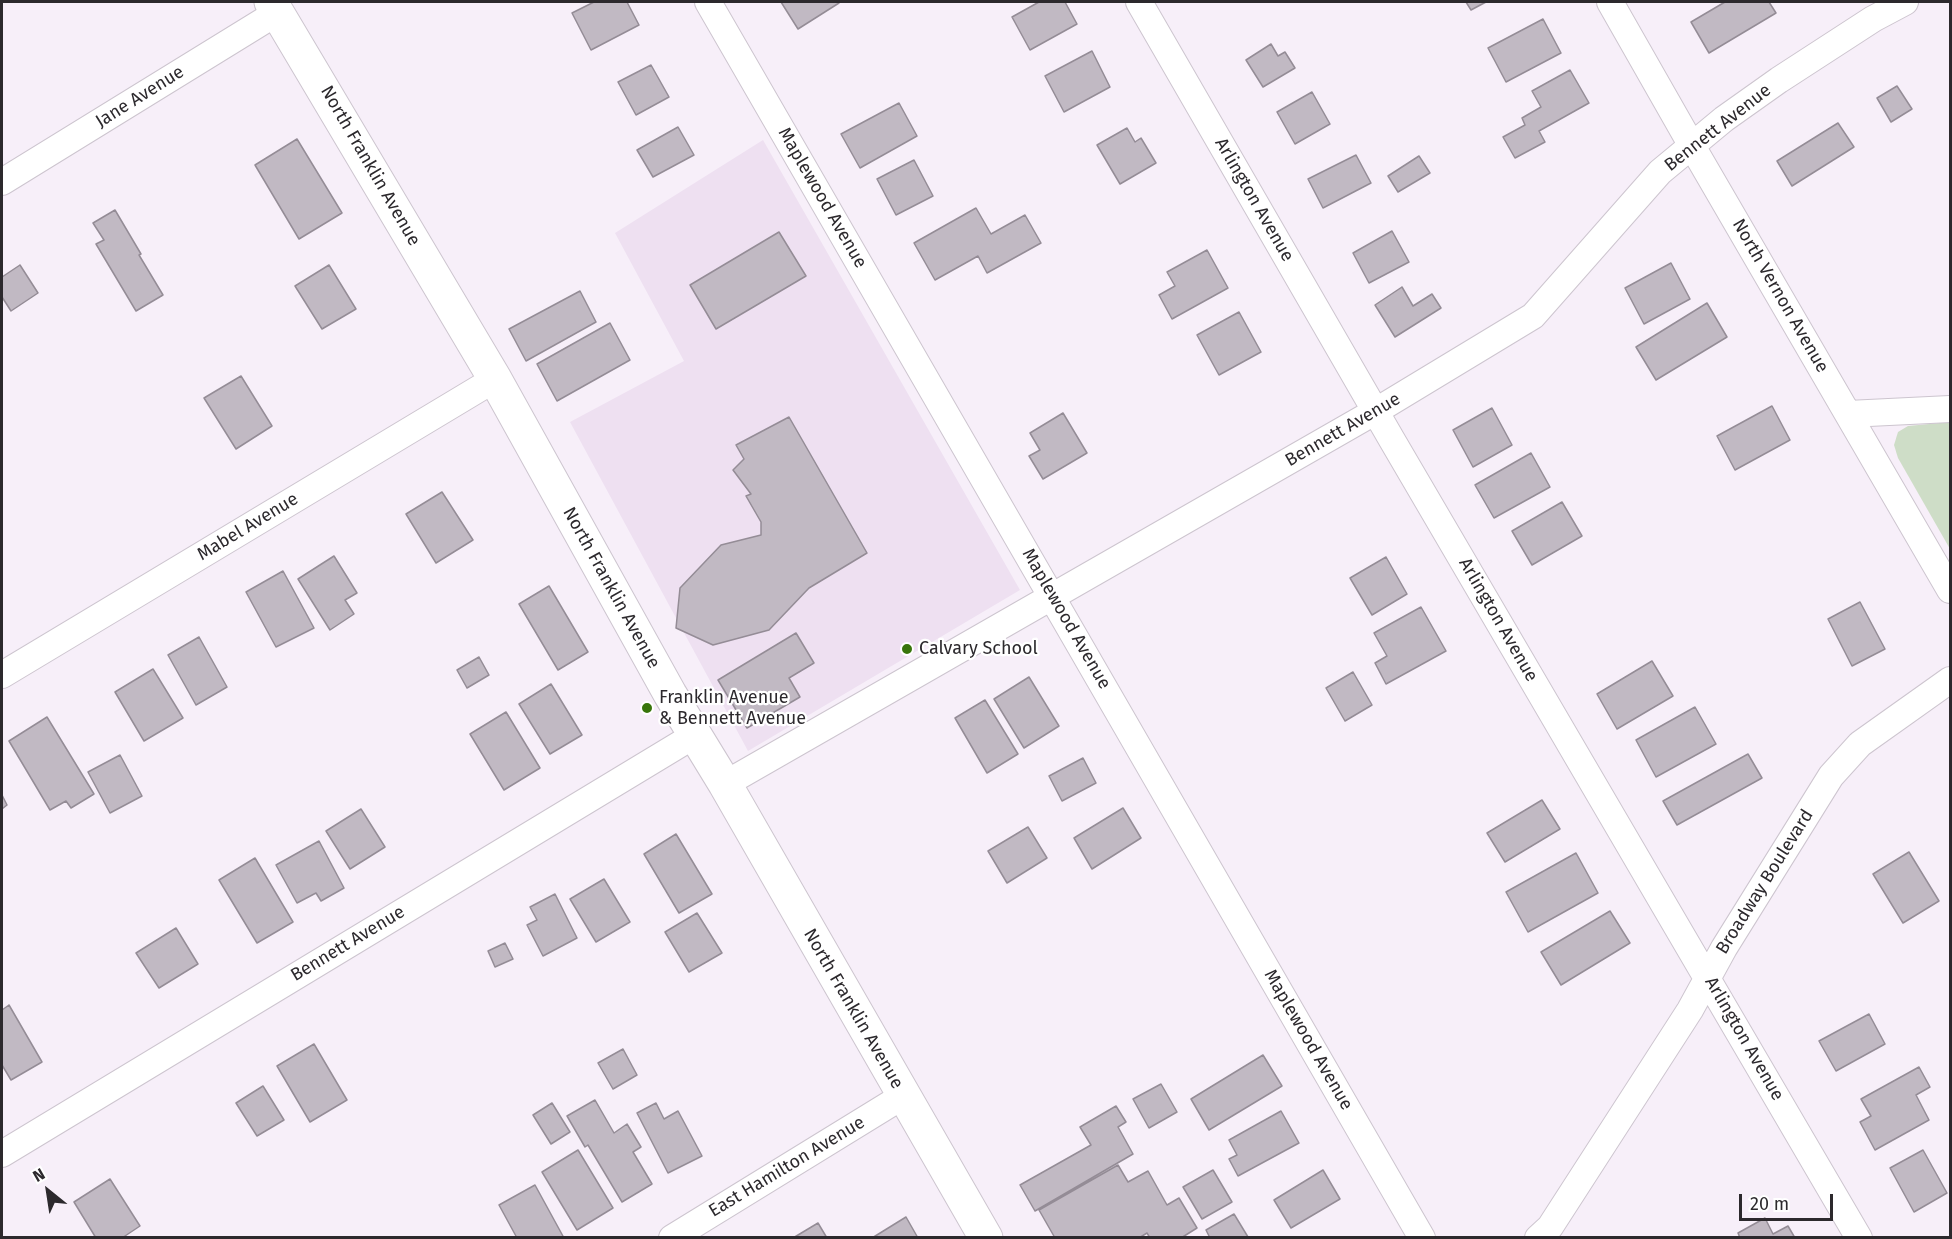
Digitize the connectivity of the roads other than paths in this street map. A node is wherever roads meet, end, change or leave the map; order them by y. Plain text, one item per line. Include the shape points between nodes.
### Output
1 (708, 2) edge
2 (1139, 2) edge
3 (1610, 2) edge
4 (1905, 2) edge
5 (274, 7) edge
6 (1692, 146) junction
7 (2, 182) edge
8 (495, 379) junction
9 (1950, 409) edge
10 (1376, 411) junction
11 (1848, 414) junction
12 (1950, 590) edge
13 (1053, 596) junction
14 (2, 675) edge
15 (1950, 680) edge
16 (695, 735) junction
17 (725, 784) junction
18 (1707, 976) junction
19 (903, 1096) junction
20 (2, 1154) edge
21 (672, 1238) edge
22 (986, 1238) edge
23 (1422, 1238) edge
24 (1538, 1238) edge
25 (1860, 1238) edge

1 - 13 street, Maplewood Avenue
2 - 10 street, Arlington Avenue
3 - 6 street, North Vernon Avenue
4 - 6 street, Bennett Avenue via 1779,80
5 - 7 street, Jane Avenue
5 - 8 street, North Franklin Avenue
6 - 10 street, Bennett Avenue via 1660,172 1533,316
6 - 11 street, North Vernon Avenue
8 - 14 street, Mabel Avenue
8 - 16 street, North Franklin Avenue
9 - 11 street
10 - 13 street, Bennett Avenue
10 - 18 street, Arlington Avenue
11 - 12 street, North Vernon Avenue
13 - 17 street, Bennett Avenue
13 - 23 street, Maplewood Avenue
15 - 18 street, Broadway Boulevard via 1860,744 1832,776
16 - 17 street, North Franklin Avenue
16 - 20 street, Bennett Avenue
17 - 19 street, North Franklin Avenue
18 - 24 street, Broadway Boulevard via 1690,1010 1550,1227
18 - 25 street, Arlington Avenue
19 - 21 street, East Hamilton Avenue
19 - 22 street, North Franklin Avenue

